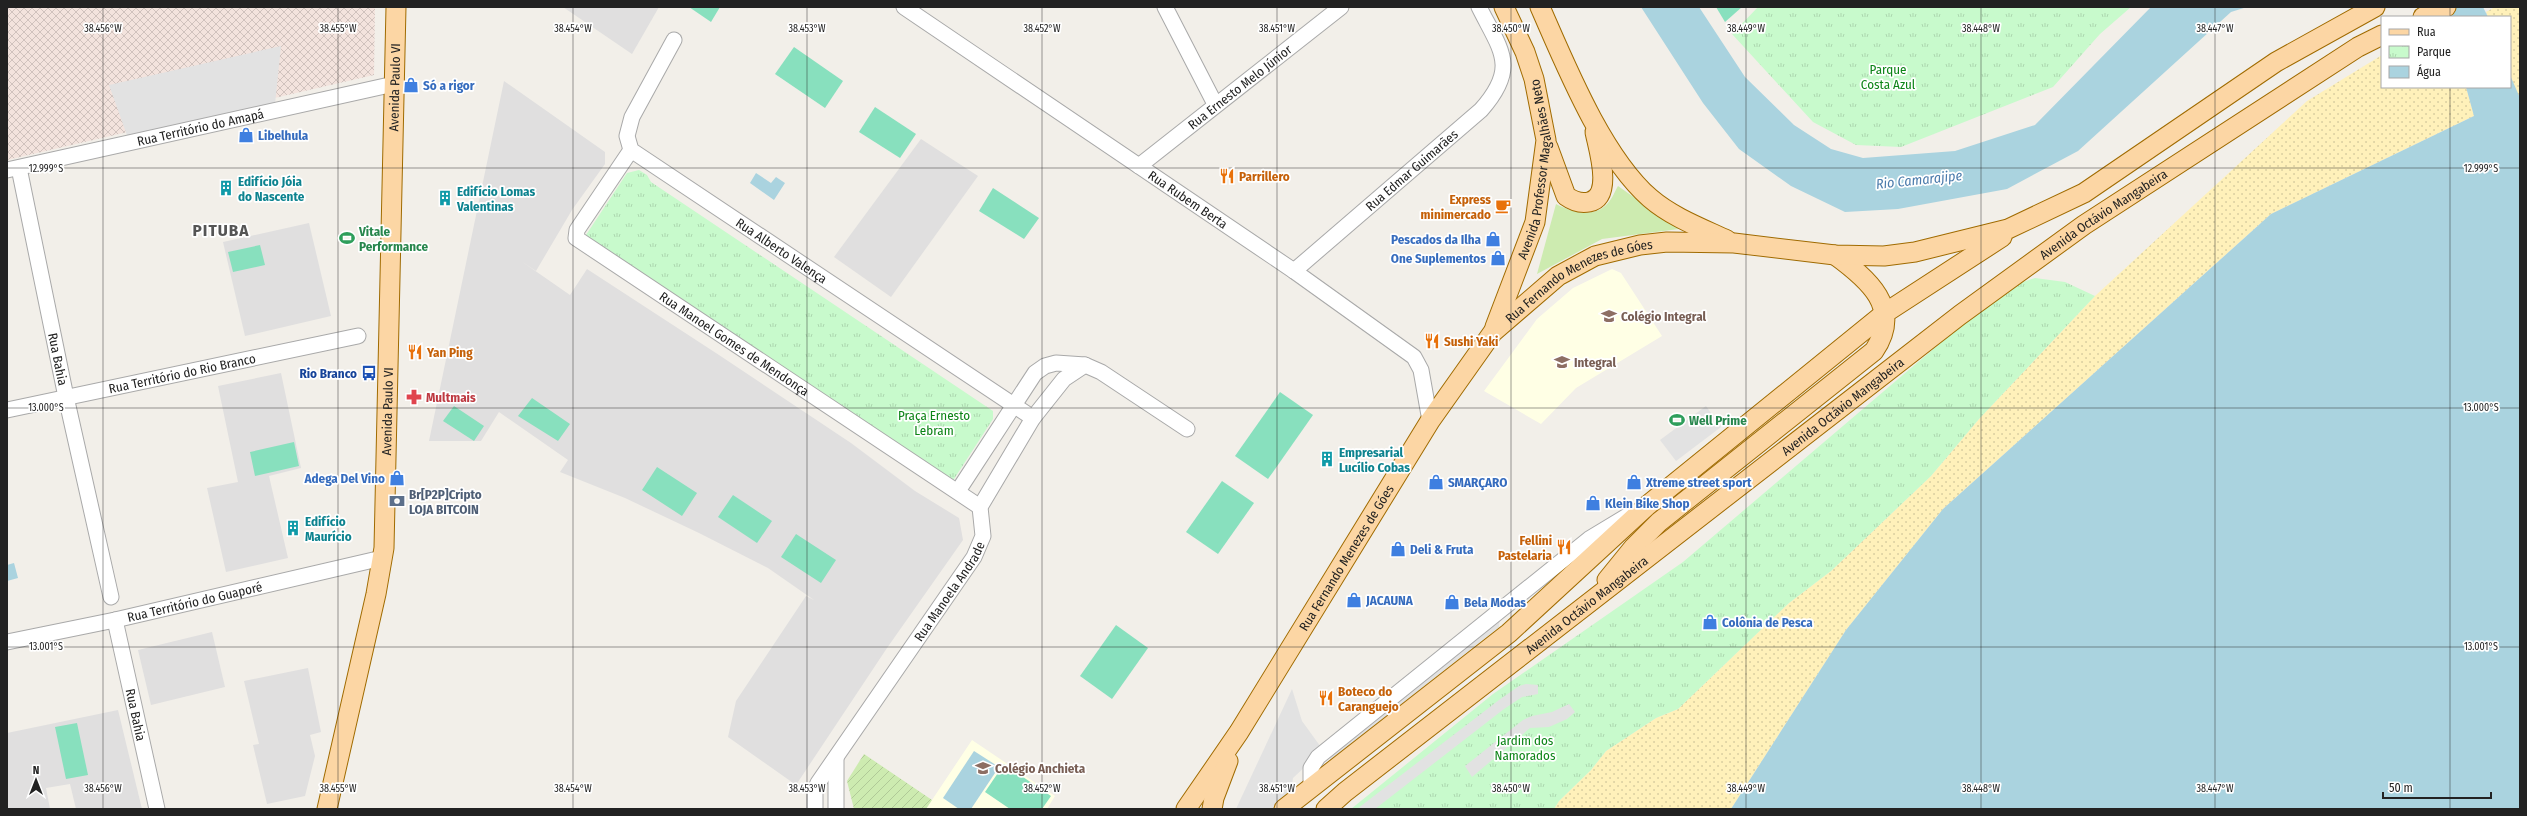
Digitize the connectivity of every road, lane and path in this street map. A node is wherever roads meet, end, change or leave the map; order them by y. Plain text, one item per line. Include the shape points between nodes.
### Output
1 (396, 7) edge
2 (904, 7) edge
3 (1341, 7) edge
4 (1478, 7) edge
5 (1504, 7) edge
6 (1540, 7) edge
7 (2375, 7) edge
8 (2446, 7) edge
9 (1164, 9) edge
10 (1324, 12) edge
11 (2425, 16) edge
12 (2381, 36) edge
13 (674, 40) dead end
14 (394, 84) junction
15 (1215, 104) junction
16 (1591, 117) junction
17 (1546, 140) junction
18 (631, 150) junction
19 (1139, 166) junction
20 (13, 169) edge
21 (2029, 220) junction
22 (1734, 243) junction
23 (1835, 255) junction
24 (1294, 271) junction
25 (1885, 313) junction
26 (1493, 332) junction
27 (358, 336) dead end
28 (1085, 365) junction
29 (66, 397) junction
30 (1012, 406) junction
31 (7, 410) edge
32 (1033, 418) junction
33 (1430, 421) junction
34 (1187, 429) dead end
35 (958, 491) junction
36 (980, 507) junction
37 (382, 558) junction
38 (111, 597) dead end
39 (1586, 607) junction
40 (115, 620) junction
41 (7, 642) edge
42 (1239, 732) junction
43 (836, 758) junction
44 (157, 809) edge
45 (326, 809) edge
46 (815, 809) edge
47 (836, 809) edge
48 (1186, 809) edge
49 (1212, 809) edge
50 (1284, 809) edge
51 (1326, 809) edge

1 - 14 main road, Avenida Paulo VI
2 - 19 street, Rua Rubem Berta
3 - 10 street, Rua Ernesto Melo Júnior
4 - 24 street, Rua Edmar Guimarães via 1501,53 1503,65 1498,88 1481,110
5 - 17 main road, Avenida Professor Magalhães Neto via 1525,52 1534,80
6 - 16 main road
7 - 21 main road, Avenida Octávio Mangabeira via 2276,62 2084,193
8 - 11 main road
9 - 15 street
10 - 15 street, Rua Ernesto Melo Júnior
12 - 39 main road, Avenida Octávio Mangabeira via 2324,68 2084,225 1960,315
13 - 18 street via 632,117 627,136
14 - 20 street, Rua Território do Amapá
14 - 37 main road, Avenida Paulo VI
15 - 19 street, Rua Ernesto Melo Júnior
16 - 17 main road via 1603,177 1599,196 1592,202 1573,201 1566,196
16 - 22 main road via 1626,173 1650,199 1695,225
17 - 26 main road, Avenida Professor Magalhães Neto via 1535,222
18 - 30 street, Rua Alberto Valença
18 - 35 street, Rua Manoel Gomes de Mendonça via 577,230 576,238
19 - 24 street, Rua Rubem Berta
20 - 29 street, Rua Bahia
21 - 23 main road, Avenida Octávio Mangabeira via 1977,238 1915,252 1884,256
21 - 25 main road, Avenida Octávio Mangabeira
22 - 23 main road, Avenida Octávio Mangabeira
22 - 26 main road, Rua Fernando Menezes de Góes via 1668,242 1640,245 1594,256 1558,276
23 - 25 main road via 1866,279 1882,302
24 - 33 street, Rua Rubem Berta via 1414,357 1421,370
25 - 39 main road via 1886,327 1882,340 1874,351 1659,522 1633,548
25 - 50 main road, Avenida Octávio Mangabeira via 1648,505 1509,633
26 - 33 main road, Rua Fernando Menezes de Góes
27 - 29 street, Rua Território do Rio Branco
28 - 30 street via 1067,362 1045,366 1035,373
28 - 32 street via 1064,379
28 - 34 street via 1101,372
29 - 31 street, Rua Território do Rio Branco
29 - 38 street, Rua Bahia
30 - 32 street, Rua Alberto Valença
30 - 35 street
32 - 36 street
33 - 42 main road, Rua Fernando Menezes de Góes
35 - 36 street, Rua Manoel Gomes de Mendonça
36 - 43 street, Rua Manoela Andrade via 983,536 977,551
37 - 40 street, Rua Território do Guaporé
37 - 45 main road, Avenida Paulo VI
39 - 51 main road, Avenida Octávio Mangabeira via 1351,787
40 - 41 street, Rua Território do Guaporé
40 - 44 street, Rua Bahia
42 - 48 main road, Rua Fernando Menezes de Góes
42 - 49 main road
43 - 46 street, Rua Manoela Andrade via 817,787
43 - 47 street

